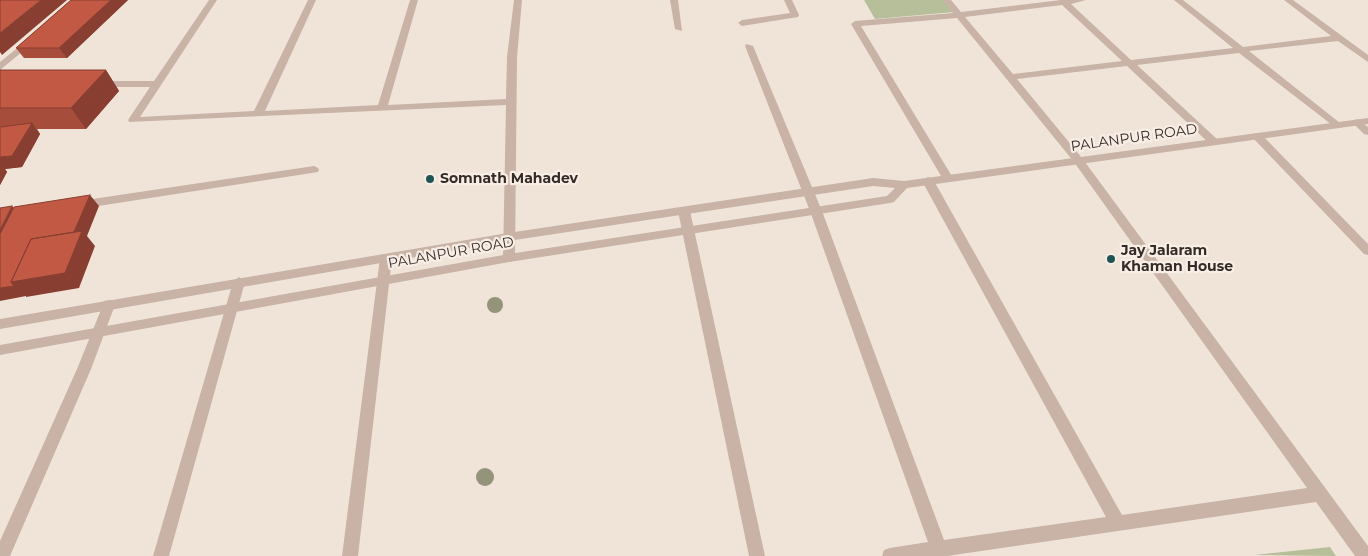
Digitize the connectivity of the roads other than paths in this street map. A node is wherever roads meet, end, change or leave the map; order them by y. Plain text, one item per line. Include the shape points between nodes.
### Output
1 (213, 0) edge
2 (312, 0) edge
3 (414, 0) edge
4 (518, 0) edge
5 (674, 0) edge
6 (788, 0) edge
7 (947, 0) edge
8 (1178, 0) edge
9 (1288, 0) edge
10 (1074, 1) edge
11 (959, 15) junction
12 (742, 23) dead end
13 (679, 30) dead end
14 (36, 36) edge
15 (1340, 38) junction
16 (749, 46) dead end
17 (1240, 49) junction
18 (1368, 59) edge
19 (1128, 62) junction
20 (0, 67) edge
21 (1010, 77) junction
22 (88, 84) edge
23 (157, 84) junction
24 (511, 102) junction
25 (382, 108) junction
26 (258, 114) junction
27 (1368, 121) edge
28 (1357, 122) junction
29 (1336, 125) junction
30 (1368, 132) edge
31 (1257, 136) junction
32 (1214, 142) junction
33 (1078, 160) junction
34 (314, 170) dead end
35 (948, 178) junction
36 (928, 181) junction
37 (904, 186) junction
38 (808, 192) junction
39 (69, 207) edge
40 (684, 211) junction
41 (816, 211) junction
42 (688, 230) junction
43 (508, 237) junction
44 (1368, 251) edge
45 (386, 258) junction
46 (509, 258) junction
47 (384, 280) junction
48 (239, 282) junction
49 (109, 305) junction
50 (232, 308) junction
51 (0, 324) edge
52 (98, 333) junction
53 (0, 350) edge
54 (1319, 494) junction
55 (1118, 523) junction
56 (5, 538) edge
57 (939, 549) junction
58 (2, 556) edge
59 (161, 556) edge
60 (350, 556) edge
61 (757, 556) edge
62 (890, 556) edge
63 (1365, 556) edge

1 - 23 street
2 - 26 street
3 - 25 street
4 - 24 street
5 - 13 street
6 - 12 street via 795,15
7 - 11 street
8 - 17 street
9 - 15 street
10 - 11 street
10 - 19 street
11 - 21 street
11 - 35 street via 855,24
14 - 20 street
15 - 17 street
15 - 18 street
16 - 38 street
17 - 19 street
17 - 29 street
19 - 21 street
19 - 32 street
21 - 33 street
22 - 23 street
23 - 26 street via 132,120
24 - 25 street
24 - 43 street
25 - 26 street
27 - 28 street, PALANPUR ROAD
28 - 29 street, PALANPUR ROAD
28 - 30 street
29 - 31 street, PALANPUR ROAD
31 - 32 street, PALANPUR ROAD
31 - 44 street
32 - 33 street, PALANPUR ROAD
33 - 35 street, PALANPUR ROAD
33 - 54 street
34 - 39 street
35 - 36 street, PALANPUR ROAD
36 - 37 street, PALANPUR ROAD
36 - 55 street
37 - 38 street, PALANPUR ROAD via 873,182
37 - 41 street, PALANPUR ROAD via 890,199
38 - 40 street, PALANPUR ROAD
38 - 41 street
40 - 42 street
40 - 43 street, PALANPUR ROAD
41 - 42 street, PALANPUR ROAD
41 - 57 street
42 - 46 street, PALANPUR ROAD
42 - 61 street
43 - 45 street, PALANPUR ROAD
43 - 46 street
45 - 47 street
45 - 48 street, PALANPUR ROAD
46 - 47 street, PALANPUR ROAD
47 - 50 street, PALANPUR ROAD
47 - 60 street
48 - 49 street, PALANPUR ROAD
48 - 50 street
49 - 51 street, PALANPUR ROAD
49 - 52 street
50 - 52 street, PALANPUR ROAD
50 - 59 street
52 - 53 street, PALANPUR ROAD
52 - 56 street
54 - 55 street
54 - 63 street
55 - 57 street
56 - 58 street
57 - 62 street

